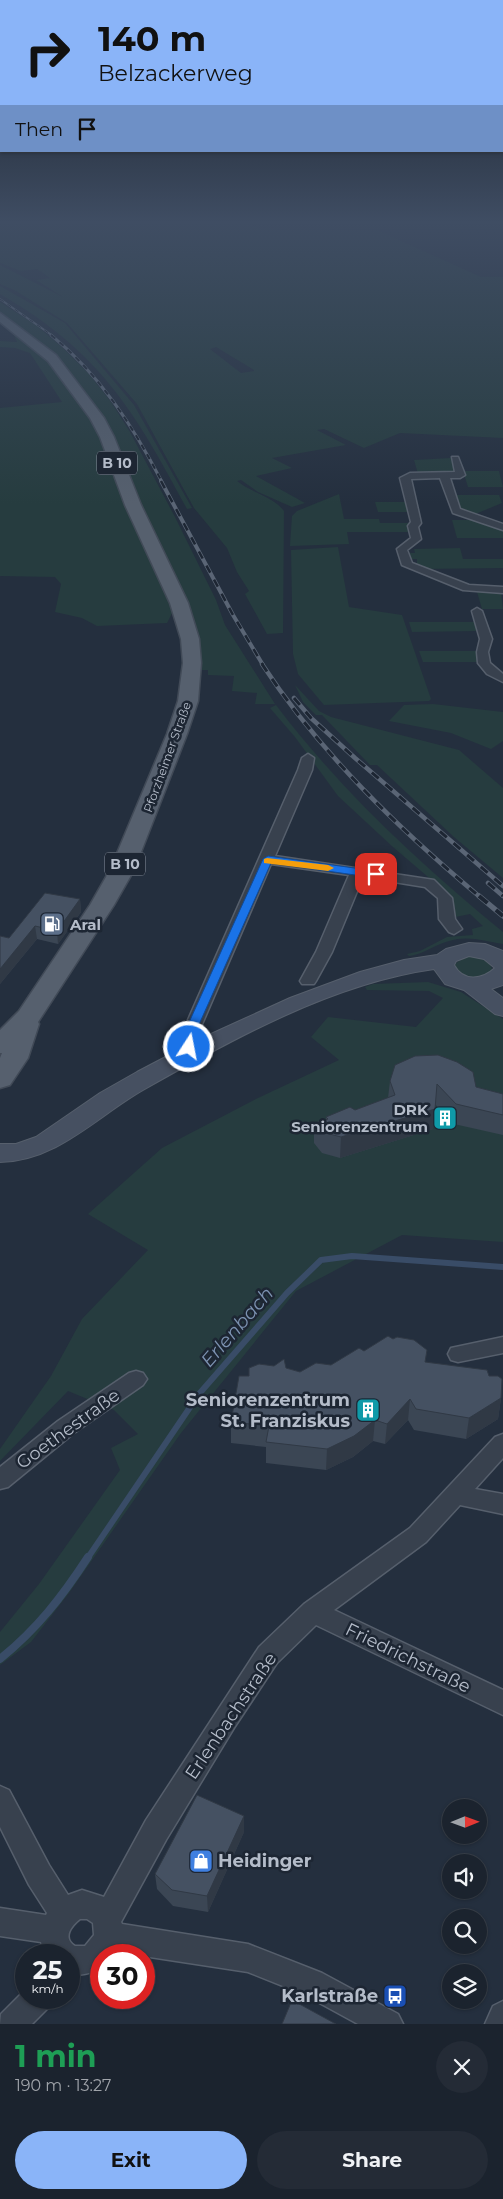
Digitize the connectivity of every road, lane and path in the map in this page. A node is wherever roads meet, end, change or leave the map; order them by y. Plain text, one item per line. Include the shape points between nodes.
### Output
1 (0, 316) edge
2 (455, 459) dead end
3 (444, 475) junction
4 (503, 527) edge
5 (503, 590) edge
6 (477, 611) dead end
7 (503, 678) edge
8 (308, 758) dead end
9 (268, 859) junction
10 (358, 872) junction
11 (454, 928) dead end
12 (445, 968) junction
13 (495, 972) edge
14 (308, 981) dead end
15 (503, 1009) edge
16 (28, 1016) junction
17 (0, 1045) edge
18 (193, 1053) junction
19 (0, 1079) edge
20 (8, 1156) edge
21 (503, 1345) edge
22 (458, 1354) dead end
23 (136, 1379) dead end
24 (503, 1442) edge
25 (0, 1480) edge
26 (456, 1495) junction
27 (503, 1504) edge
28 (313, 1612) junction
29 (503, 1703) edge
30 (0, 1799) edge
31 (11, 1924) edge
32 (108, 1928) junction
33 (60, 1932) edge
34 (80, 1961) edge
35 (27, 2009) edge
36 (503, 2016) edge
37 (11, 2024) edge
38 (388, 2024) edge
39 (500, 2024) edge

1 - 16 main road, Pforzheimer Straße / B 10 via 52,358 97,418 186,620 192,654 188,701 136,840 112,889
2 - 3 street via 460,475
3 - 4 street via 456,511
3 - 5 street via 405,478 416,523 416,539 402,548 406,564 414,570 467,588
6 - 7 street via 486,639 482,651 486,668
8 - 9 street
9 - 10 street
9 - 18 street via 192,1029 188,1041
10 - 11 street via 429,883 445,894 447,919
10 - 14 street
12 - 13 main road via 453,979
12 - 13 main road via 446,957 459,950 475,949
12 - 18 main road via 367,977 340,986
13 - 15 main road
16 - 17 main road, Pforzheimer Straße / B 10
16 - 19 main road, Pforzheimer Straße / B 10 via 14,1058
18 - 20 main road via 109,1099 62,1133
21 - 22 street
23 - 25 street, Goethestraße via 66,1427
24 - 26 street, Erlenbachstraße
26 - 27 street
26 - 28 street, Erlenbachstraße via 418,1536
28 - 29 street, Friedrichstraße
28 - 32 street, Erlenbachstraße via 268,1655 234,1705 156,1830
30 - 33 street via 39,1875
31 - 33 street
32 - 33 street via 99,1910 88,1904 75,1905
32 - 34 street, Erlenbachstraße via 102,1950 90,1959
32 - 38 street via 248,1958 312,1983
35 - 37 street
36 - 39 street

